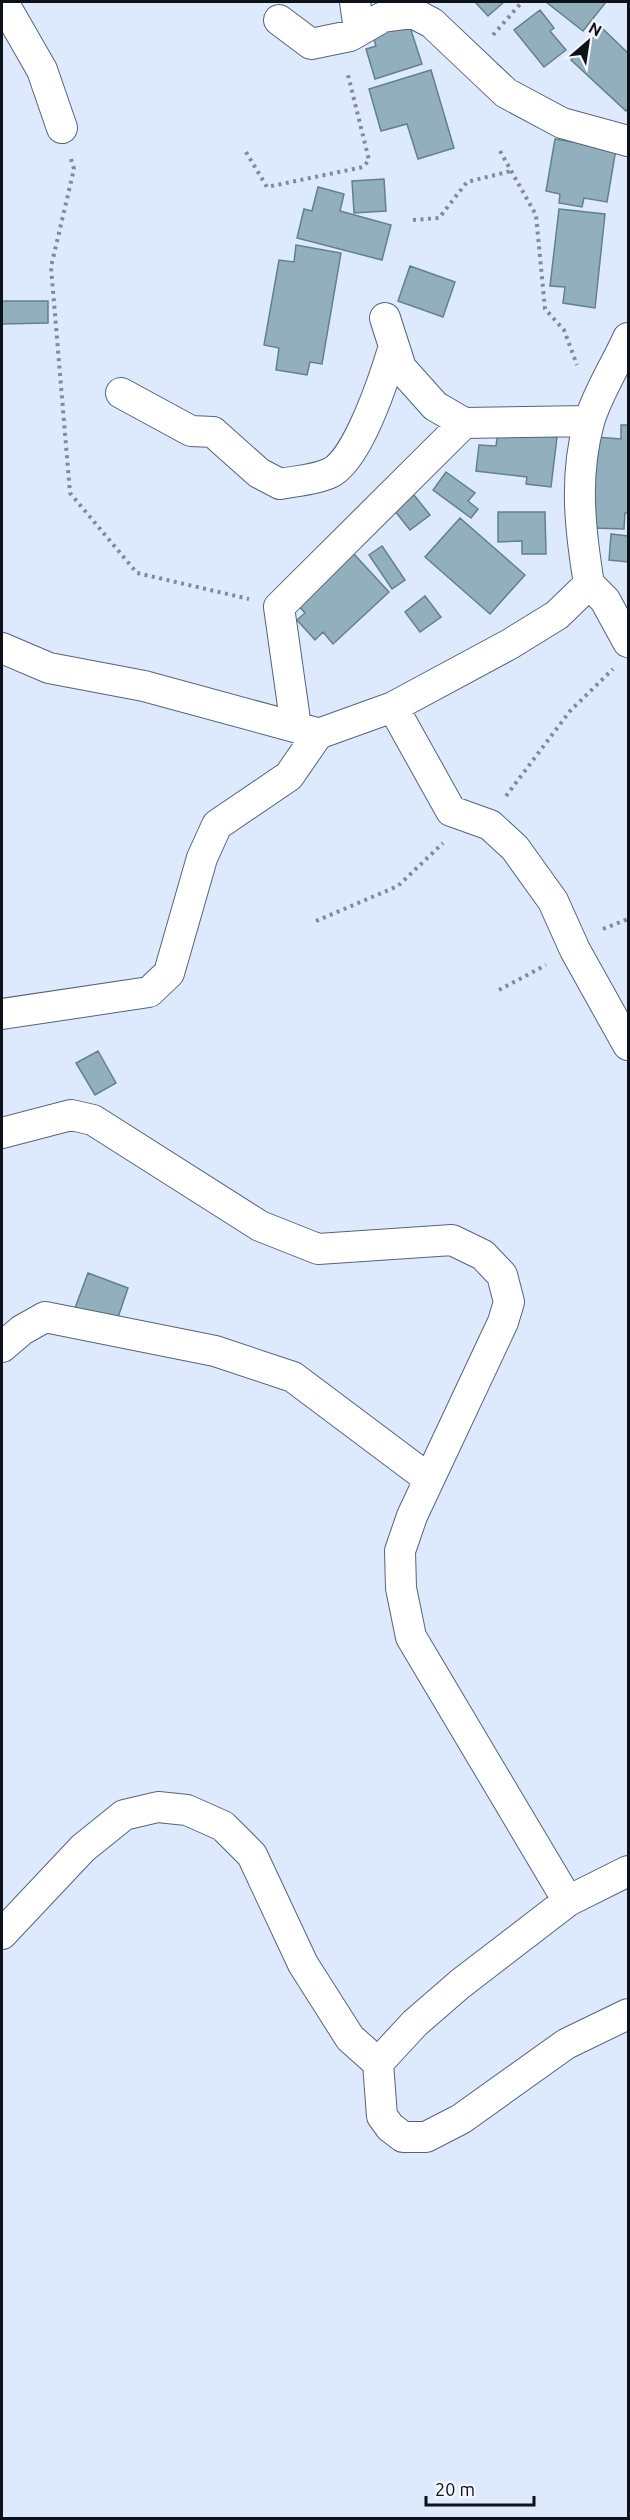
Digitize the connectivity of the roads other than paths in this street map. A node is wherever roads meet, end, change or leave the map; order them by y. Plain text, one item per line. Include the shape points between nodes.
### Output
1 (3, 2) edge
2 (279, 20) dead end
3 (351, 23) edge
4 (62, 128) dead end
5 (628, 141) edge
6 (385, 318) dead end
7 (628, 338) edge
8 (394, 346) junction
9 (121, 393) dead end
10 (589, 421) junction
11 (464, 423) junction
12 (589, 584) junction
13 (2, 648) edge
14 (624, 653) edge
15 (393, 706) junction
16 (307, 731) junction
17 (2, 1014) edge
18 (628, 1045) edge
19 (2, 1133) edge
20 (2, 1347) edge
21 (429, 1479) junction
22 (628, 1871) edge
23 (568, 1901) junction
24 (2, 1934) edge
25 (628, 2014) edge
26 (378, 2062) junction

1 - 4 street via 42,70
2 - 3 street via 311,44
3 - 5 street via 413,13 432,23 506,93 562,123
6 - 8 street
7 - 10 street
8 - 9 street via 357,442 331,473 280,484 259,473 213,432 191,431
8 - 11 street via 401,368 435,406
10 - 11 street
10 - 12 street via 578,480 580,533
11 - 16 street via 279,607
12 - 14 street via 604,600
12 - 15 street via 557,615
13 - 16 street via 50,668 144,686
15 - 16 street
15 - 18 street via 450,810 490,825 515,848 553,901 575,950
16 - 17 street via 289,776 217,825 202,858 169,972 149,993
19 - 21 street via 71,1115 93,1120 260,1226 318,1249 452,1240 483,1255 501,1275 509,1302
20 - 21 street via 45,1317 215,1351 293,1377
21 - 23 street via 399,1551 400,1588 411,1637
22 - 23 street
23 - 26 street via 460,1984
24 - 26 street via 83,1848 124,1815 158,1807 187,1810 223,1826 252,1855 303,1964 350,2038
25 - 26 street via 566,2044 460,2119 426,2137 403,2137 382,2116

